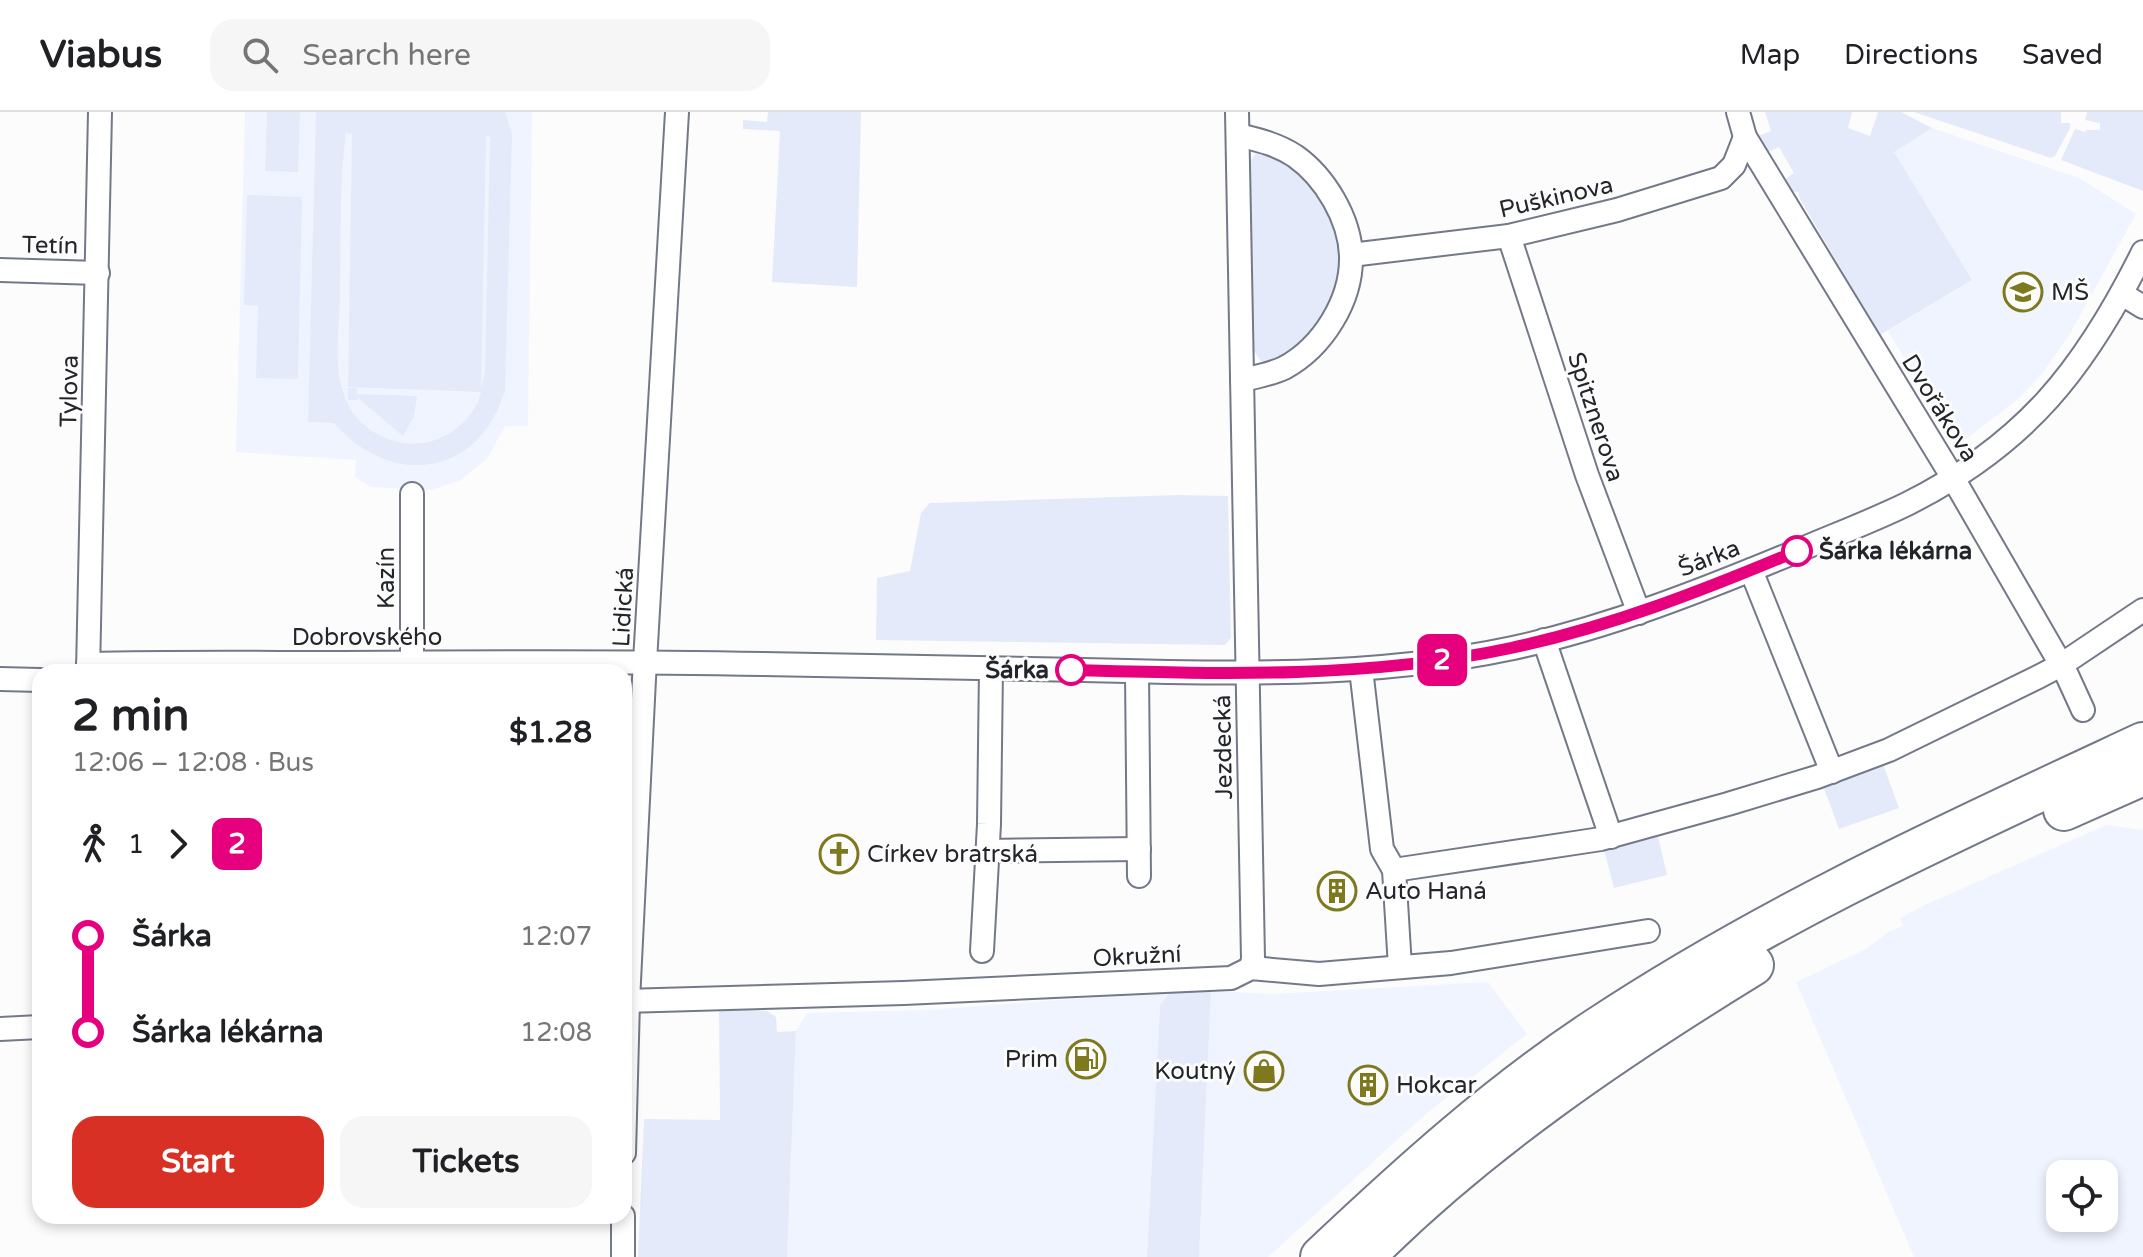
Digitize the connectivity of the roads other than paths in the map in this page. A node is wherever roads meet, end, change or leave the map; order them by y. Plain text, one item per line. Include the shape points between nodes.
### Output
1 (100, 112) edge
2 (677, 112) edge
3 (1237, 112) edge
4 (1738, 112) edge
5 (1238, 135) junction
6 (1745, 137) junction
7 (1509, 236) junction
8 (2143, 252) edge
9 (1351, 255) junction
10 (0, 270) edge
11 (98, 273) junction
12 (2122, 294) junction
13 (2143, 307) edge
14 (1242, 380) junction
15 (1953, 478) junction
16 (412, 494) dead end
17 (1751, 570) junction
18 (2143, 610) edge
19 (1639, 613) junction
20 (1544, 640) junction
21 (646, 662) junction
22 (412, 663) junction
23 (88, 664) edge
24 (386, 664) edge
25 (422, 664) edge
26 (569, 664) edge
27 (2061, 665) junction
28 (991, 669) junction
29 (1361, 669) junction
30 (1137, 672) junction
31 (1248, 672) junction
32 (0, 679) edge
33 (32, 680) edge
34 (2083, 710) dead end
35 (2143, 743) edge
36 (1832, 772) junction
37 (2143, 775) edge
38 (1611, 837) junction
39 (1139, 849) junction
40 (987, 851) junction
41 (1394, 870) junction
42 (1139, 876) dead end
43 (632, 899) edge
44 (1648, 931) dead end
45 (982, 951) dead end
46 (1400, 967) junction
47 (1251, 968) junction
48 (632, 1001) edge
49 (32, 1027) edge
50 (0, 1029) edge
51 (623, 1224) edge
52 (623, 1257) edge
53 (1321, 1257) edge
54 (1364, 1257) edge

1 - 11 street, Tylova
2 - 21 street, Lidická
3 - 5 street, Jezdecká
4 - 6 street, Dvořákova
5 - 9 street via 1269,142 1317,176 1333,198
5 - 14 street, Jezdecká
6 - 7 street, Puškinova via 1734,165 1721,178
6 - 15 street, Dvořákova
7 - 9 street, Puškinova
7 - 19 street, Spitznerova via 1587,475
8 - 12 street, Šárka
9 - 14 street via 1341,304 1312,347 1283,368
10 - 11 street, Tetín
11 - 23 street, Tylova
12 - 13 street
12 - 15 street, Šárka via 2079,364 2036,415
14 - 31 street, Jezdecká
15 - 17 street, Šárka via 1885,514
15 - 27 street, Dvořákova
16 - 22 street, Kazín
17 - 19 street, Šárka
17 - 36 street
18 - 27 street
19 - 20 street, Šárka
20 - 29 street, Šárka
20 - 38 street
21 - 26 street, Dobrovského
21 - 28 street, Šárka
21 - 43 street, Lidická
22 - 24 street, Dobrovského
22 - 25 street, Dobrovského
27 - 34 street, Dvořákova
27 - 36 street via 1889,750
28 - 30 street, Šárka
28 - 40 street
29 - 31 street, Šárka
29 - 41 street via 1382,849
30 - 31 street, Šárka
30 - 39 street
31 - 47 street, Jezdecká
32 - 33 street
35 - 53 highway via 1881,866 1748,937 1594,1030 1472,1120
36 - 38 street
37 - 54 highway via 1882,895 1687,1005 1523,1121 1440,1186
38 - 41 street
39 - 40 street
39 - 42 street
40 - 45 street
41 - 46 street
44 - 46 street, Okružní
46 - 47 street, Okružní via 1319,974
47 - 48 street, Okružní via 1231,978
49 - 50 street
51 - 52 street

